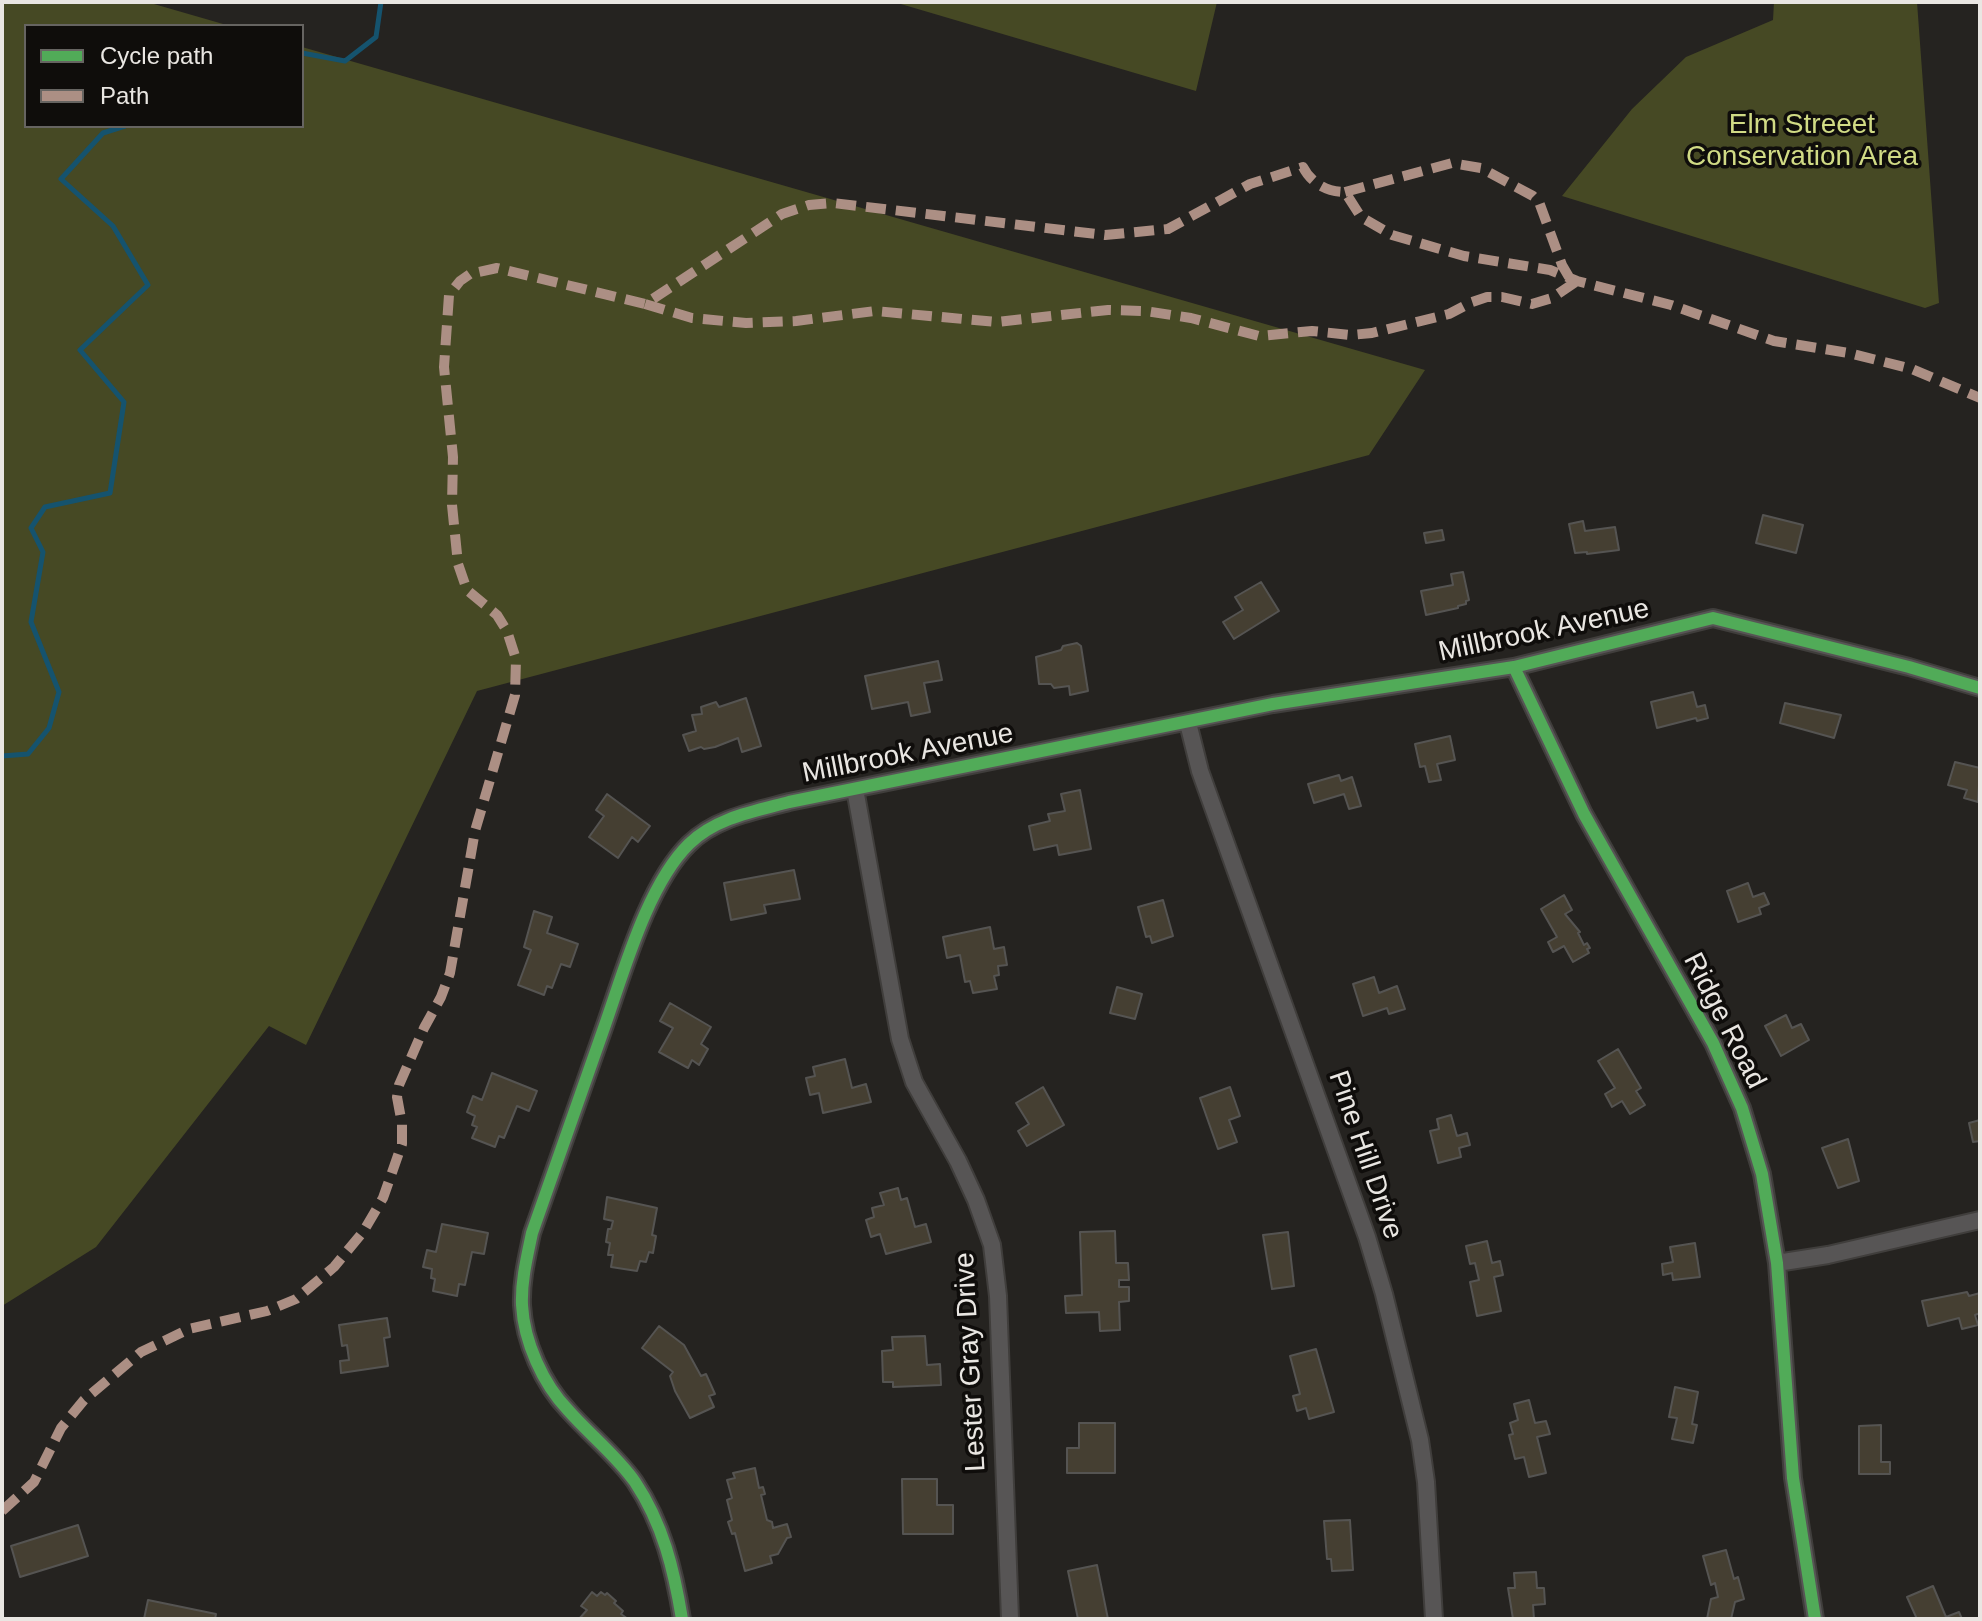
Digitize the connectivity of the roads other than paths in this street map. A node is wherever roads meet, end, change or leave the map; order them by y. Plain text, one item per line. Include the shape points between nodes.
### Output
1 (1514, 667) junction
2 (1980, 688) edge
3 (1188, 723) junction
4 (855, 789) junction
5 (1980, 1220) edge
6 (1777, 1263) junction
7 (682, 1619) edge
8 (1010, 1619) edge
9 (1434, 1619) edge
10 (1815, 1619) edge

1 - 2 street, Millbrook Avenue via 1713,618
1 - 3 street, Millbrook Avenue via 1273,704
1 - 6 street, Ridge Road via 1584,814 1713,1043 1742,1108 1762,1174
3 - 4 street, Millbrook Avenue
3 - 9 street, Pine Hill Drive via 1200,771 1384,1294 1420,1440
4 - 7 street, Millbrook Avenue via 744,813 690,843 671,866 624,971 532,1233 524,1270 522,1307 542,1372 564,1406 634,1480 658,1522
4 - 8 street, Lester Gray Drive via 900,1039 914,1082 958,1161 992,1245
5 - 6 street
6 - 10 street, Ridge Road via 1793,1478

